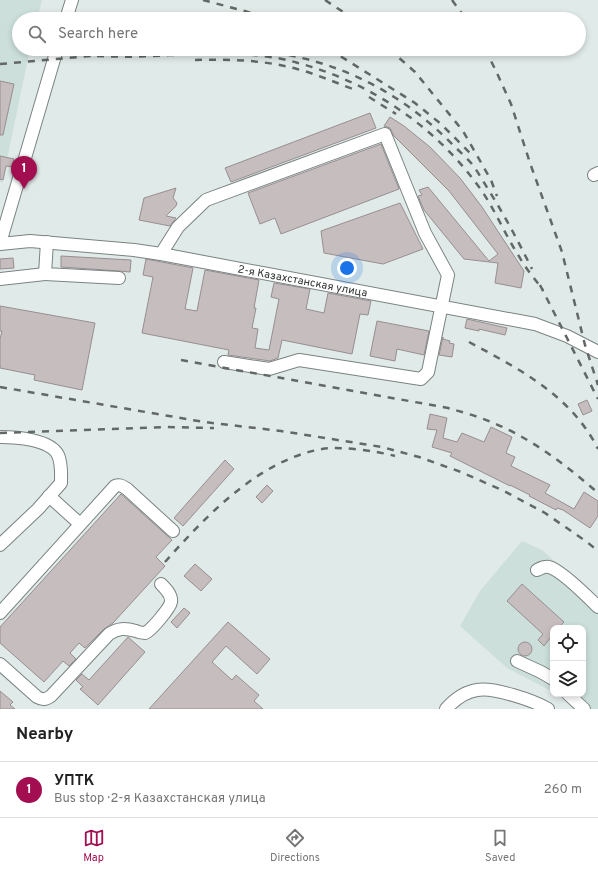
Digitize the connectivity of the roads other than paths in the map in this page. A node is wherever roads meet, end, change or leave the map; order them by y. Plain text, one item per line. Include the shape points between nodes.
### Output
1 (72, 0) edge
2 (68, 12) edge
3 (55, 56) edge
4 (47, 242) junction
5 (0, 243) edge
6 (161, 254) junction
7 (45, 274) junction
8 (119, 278) dead end
9 (0, 279) edge
10 (442, 306) junction
11 (598, 352) edge
12 (224, 362) dead end
13 (0, 437) edge
14 (49, 496) junction
15 (80, 524) junction
16 (174, 531) dead end
17 (0, 545) edge
18 (537, 570) dead end
19 (161, 584) dead end
20 (598, 607) edge
21 (0, 613) edge
22 (517, 661) dead end
23 (0, 664) edge
24 (550, 677) edge
25 (571, 697) edge
26 (446, 709) edge
27 (548, 709) edge
28 (584, 709) edge

1 - 2 street
3 - 5 street
4 - 5 street, 2-я Казахстанская улица
4 - 6 street, 2-я Казахстанская улица
4 - 7 street
6 - 10 street, 2-я Казахстанская улица
6 - 10 street via 178,227 206,200 385,134 425,233 448,275
7 - 8 street
7 - 9 street
10 - 11 street, 2-я Казахстанская улица via 535,324 567,336
10 - 12 street via 428,372 421,379 299,360 269,369
13 - 14 street via 17,437 45,443 57,454 62,469 61,483
14 - 15 street
14 - 17 street
15 - 16 street via 114,486 118,485
15 - 21 street
18 - 20 street via 544,566 550,567
19 - 23 street via 166,588 172,601 148,631 122,628 109,634 46,699 37,697
22 - 24 street
25 - 28 street
26 - 27 street via 453,701 478,689 495,690

